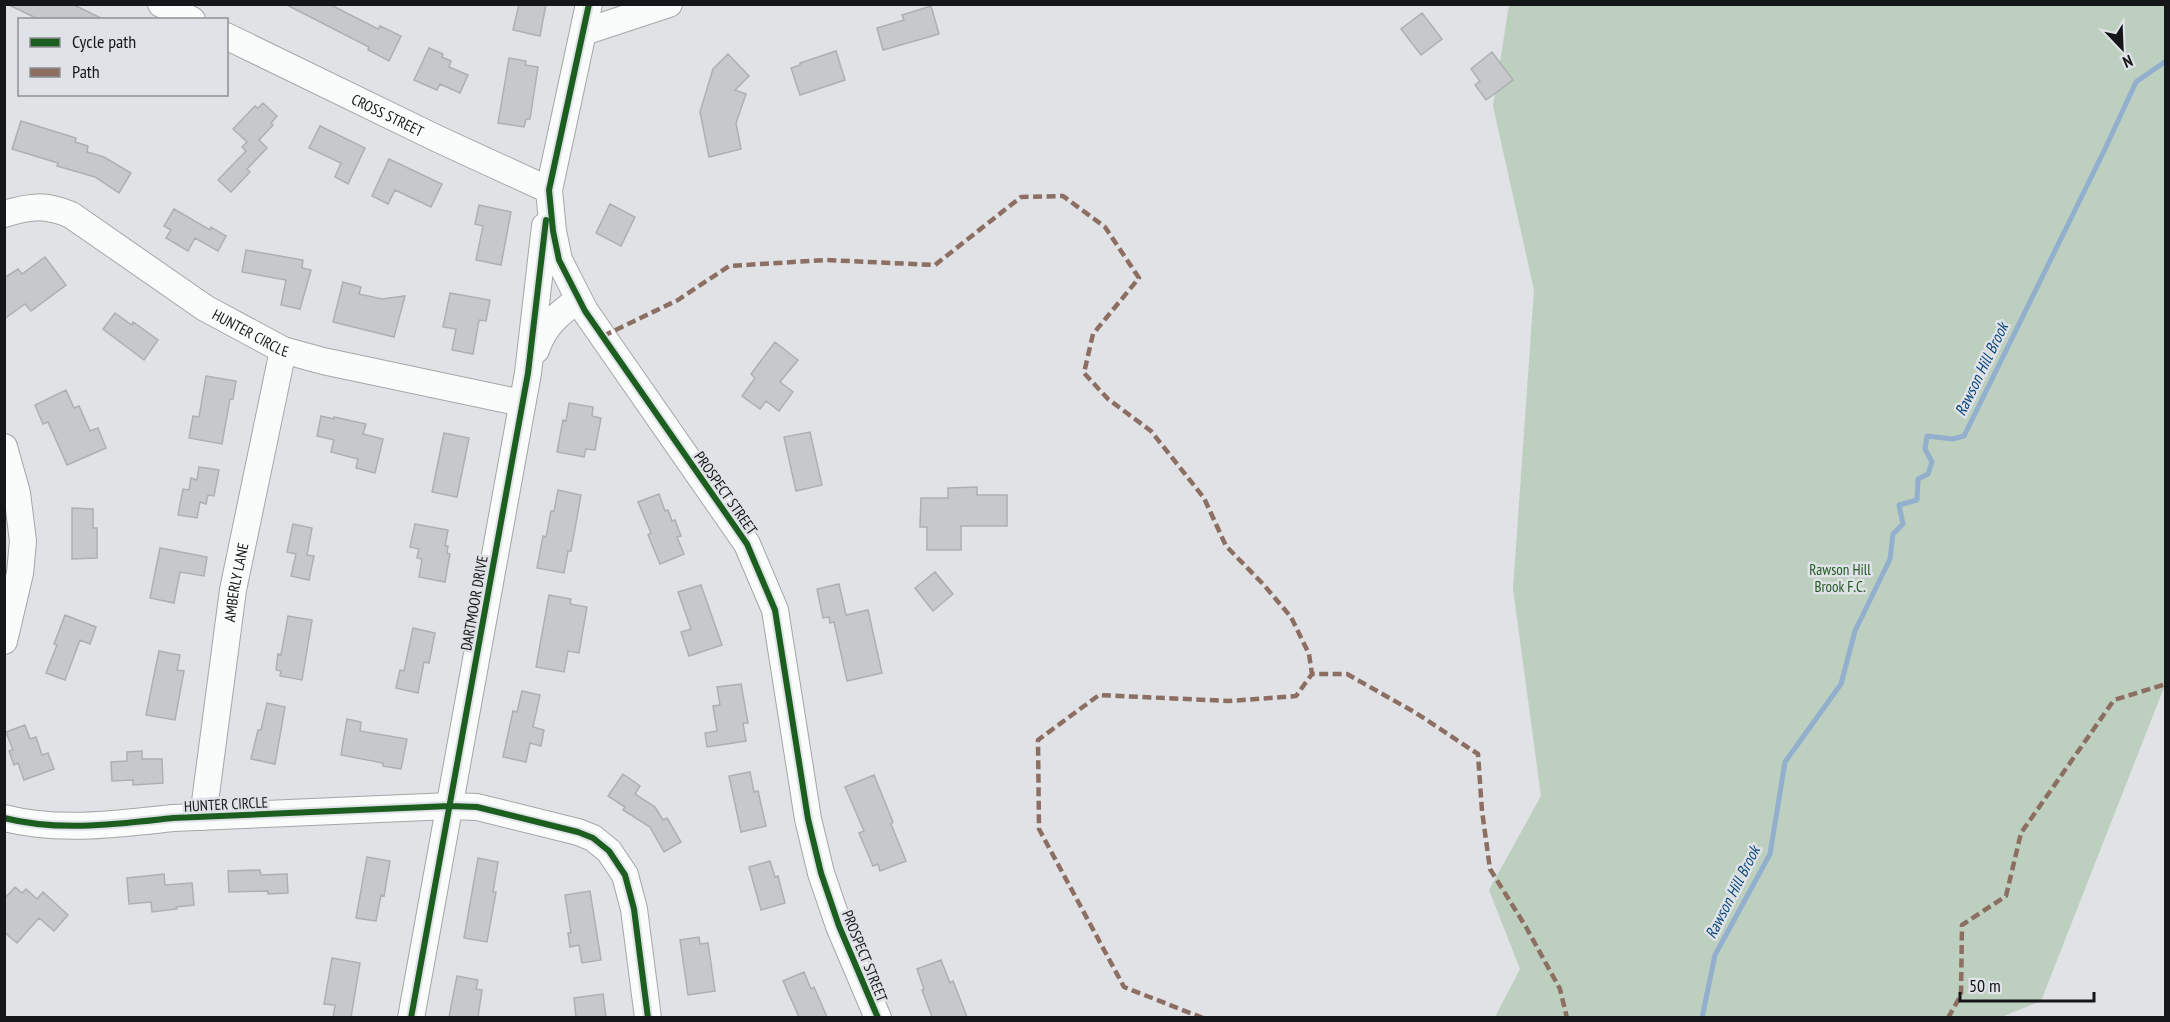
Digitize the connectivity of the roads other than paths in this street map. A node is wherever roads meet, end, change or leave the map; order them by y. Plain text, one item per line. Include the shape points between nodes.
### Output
1 (161, 4) edge
2 (589, 4) edge
3 (669, 4) edge
4 (188, 18) edge
5 (584, 32) junction
6 (228, 37) edge
7 (549, 190) junction
8 (4, 214) edge
9 (564, 272) junction
10 (537, 297) junction
11 (578, 300) junction
12 (283, 350) junction
13 (528, 373) junction
14 (522, 403) junction
15 (4, 447) edge
16 (4, 641) edge
17 (450, 806) junction
18 (202, 817) junction
19 (4, 818) edge
20 (411, 1017) edge
21 (648, 1017) edge
22 (878, 1017) edge

1 - 4 street
2 - 5 street, PROSPECT STREET
3 - 5 street
5 - 7 street, PROSPECT STREET
6 - 7 street, CROSS STREET
7 - 9 street, PROSPECT STREET via 553,231
7 - 10 street, DARTMOOR DRIVE
8 - 12 street, HUNTER CIRCLE via 25,208 54,208 71,215 205,308
9 - 10 street
9 - 11 street, PROSPECT STREET
10 - 13 street, DARTMOOR DRIVE
11 - 13 street, DARTMOOR DRIVE via 545,329
11 - 22 street, PROSPECT STREET via 747,544 762,577 775,610 808,819 821,873
12 - 14 street, HUNTER CIRCLE
12 - 18 street, AMBERLY LANE via 233,590
13 - 14 street, DARTMOOR DRIVE
14 - 17 street, DARTMOOR DRIVE
15 - 16 street via 17,493 23,541 20,573
17 - 18 street, HUNTER CIRCLE
17 - 20 street, DARTMOOR DRIVE
17 - 21 street, HUNTER CIRCLE via 477,807 578,831 609,851 621,867 631,893
18 - 19 street, HUNTER CIRCLE via 58,826

